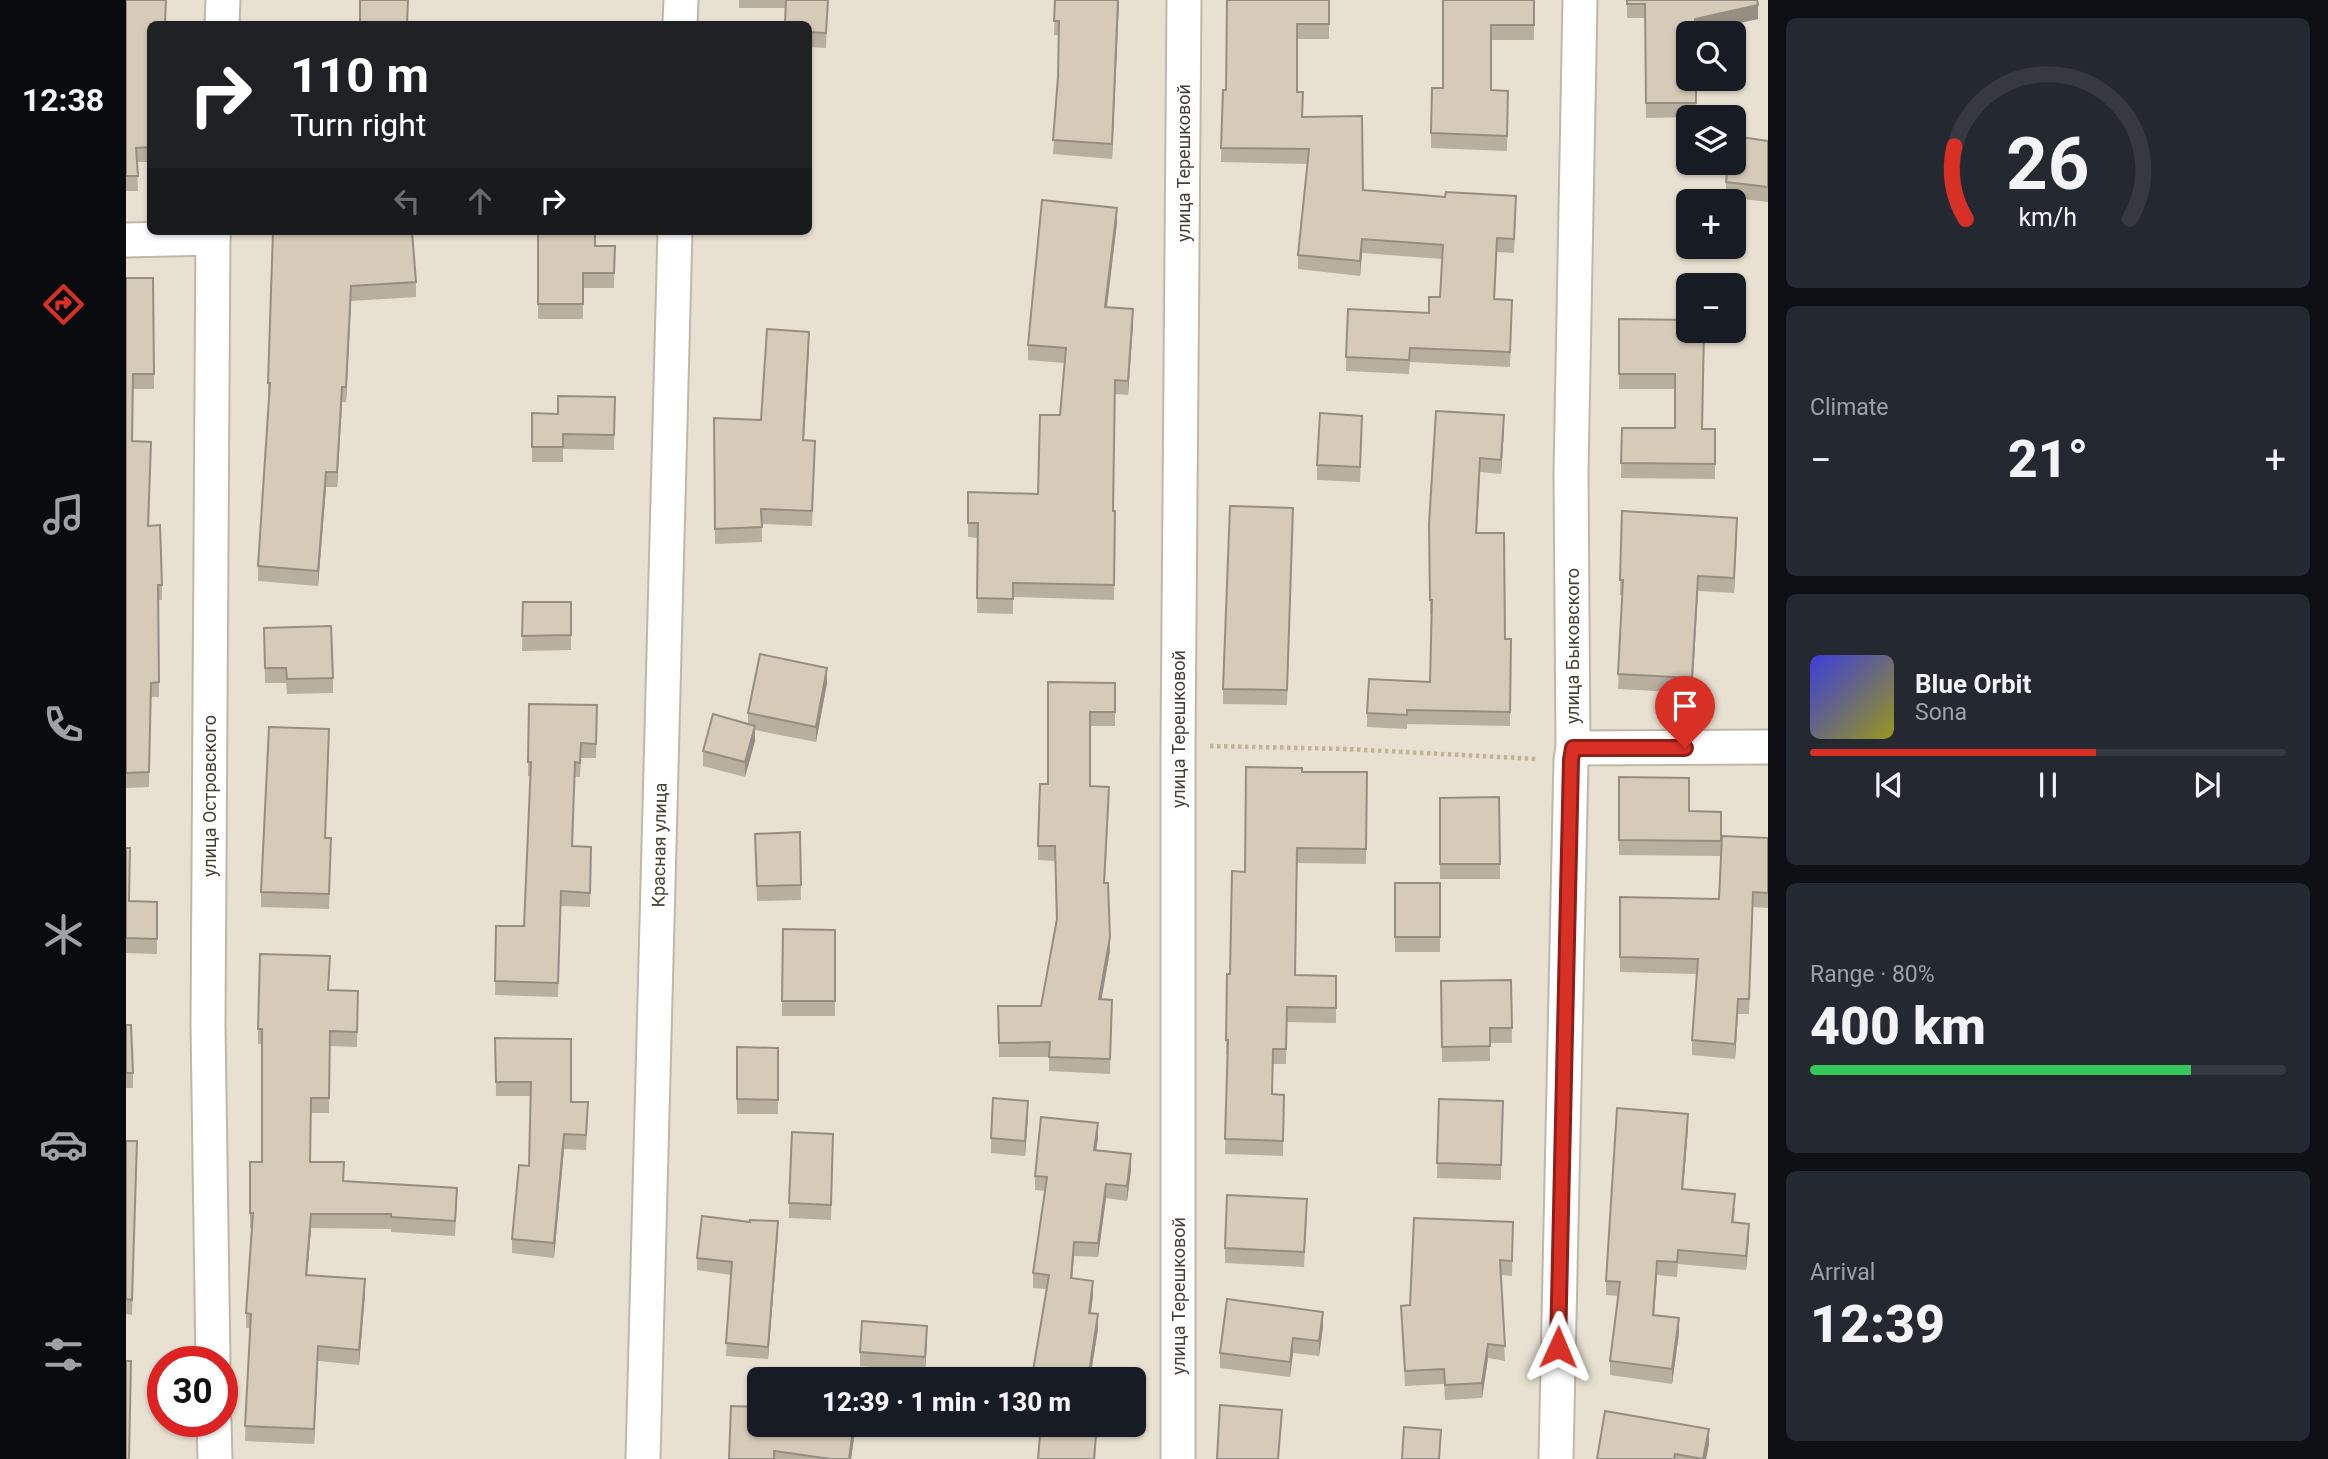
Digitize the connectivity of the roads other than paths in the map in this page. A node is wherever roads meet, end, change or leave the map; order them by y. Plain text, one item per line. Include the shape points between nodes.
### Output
1 (223, 0) edge
2 (681, 0) edge
3 (1184, 0) edge
4 (1580, 0) edge
5 (222, 21) edge
6 (680, 21) edge
7 (213, 235) edge
8 (675, 235) edge
9 (126, 240) edge
10 (1768, 747) edge
11 (1572, 754) junction
12 (213, 1346) edge
13 (214, 1437) edge
14 (215, 1459) edge
15 (643, 1459) edge
16 (1178, 1459) edge
17 (1556, 1459) edge

1 - 5 street
2 - 6 street
3 - 16 street, улица Терешковой
4 - 11 street, улица Быковского via 1571,472
7 - 9 street
7 - 12 street, улица Островского via 208,1025
8 - 15 street, Красная улица
10 - 11 street
11 - 17 street, улица Быковского
13 - 14 street

